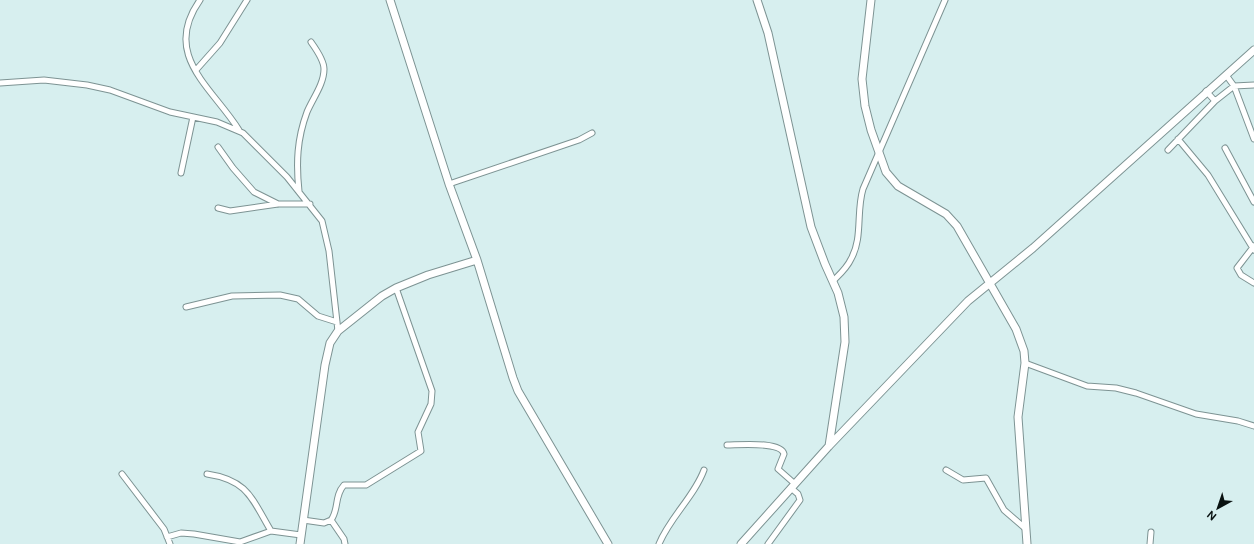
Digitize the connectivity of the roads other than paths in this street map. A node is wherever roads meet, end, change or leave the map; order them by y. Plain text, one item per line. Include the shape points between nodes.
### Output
1 (200, 0) edge
2 (247, 0) edge
3 (390, 0) edge
4 (756, 0) edge
5 (871, 0) edge
6 (946, 0) edge
7 (311, 42) dead end
8 (1254, 50) edge
9 (196, 70) junction
10 (1226, 75) junction
11 (0, 83) edge
12 (1254, 85) edge
13 (1234, 86) junction
14 (1206, 92) junction
15 (1216, 101) junction
16 (193, 117) junction
17 (240, 131) junction
18 (592, 133) dead end
19 (1254, 138) edge
20 (1178, 139) junction
21 (218, 147) dead end
22 (1225, 148) dead end
23 (1168, 150) dead end
24 (878, 151) junction
25 (181, 172) dead end
26 (449, 184) junction
27 (299, 192) junction
28 (1253, 198) edge
29 (278, 204) junction
30 (310, 204) junction
31 (218, 208) dead end
32 (1253, 249) edge
33 (477, 260) junction
34 (833, 281) junction
35 (1254, 282) edge
36 (989, 283) junction
37 (396, 288) junction
38 (186, 307) dead end
39 (337, 322) junction
40 (338, 330) junction
41 (1025, 363) junction
42 (1254, 426) edge
43 (728, 445) dead end
44 (829, 446) junction
45 (704, 470) dead end
46 (946, 470) dead end
47 (122, 474) dead end
48 (207, 474) dead end
49 (793, 486) junction
50 (304, 520) junction
51 (332, 520) junction
52 (1027, 529) junction
53 (271, 530) junction
54 (1151, 532) dead end
55 (301, 535) junction
56 (167, 537) junction
57 (170, 544) edge
58 (300, 544) edge
59 (345, 544) edge
60 (608, 544) edge
61 (659, 544) edge
62 (741, 544) edge
63 (768, 544) edge
64 (1027, 544) edge
65 (1150, 544) edge

1 - 9 street via 191,15 185,43
2 - 9 street via 220,43
3 - 26 street
4 - 34 street via 768,33 811,227
5 - 24 street via 862,79 865,106
6 - 24 street
7 - 27 street via 324,69 299,138
8 - 10 street
9 - 17 street
10 - 13 street
10 - 14 street
11 - 16 street via 44,80 87,85
12 - 13 street
13 - 15 street
13 - 19 street
14 - 15 street
14 - 36 street via 1033,248
15 - 20 street
16 - 17 street via 217,122
16 - 25 street
17 - 27 street via 276,165
18 - 26 street via 579,140
20 - 23 street
20 - 32 street via 1208,175
21 - 29 street via 232,168 254,192
22 - 28 street
24 - 34 street via 859,202 858,232 852,258
24 - 36 street via 886,172 898,186 946,214 957,226
26 - 33 street
27 - 30 street
29 - 30 street
29 - 31 street via 230,211
30 - 39 street via 322,221 325,232
32 - 35 street via 1237,268 1241,275
33 - 37 street
33 - 60 street via 516,385
34 - 44 street via 842,304 845,342
36 - 41 street via 1016,329 1024,351
36 - 44 street
37 - 40 street
37 - 51 street via 432,391 431,404 418,432 421,451 366,485 344,485 337,496 336,512
38 - 39 street via 232,296 280,295 298,299 318,316
39 - 40 street
40 - 50 street via 330,343 325,365
41 - 42 street via 1087,386 1116,388 1196,414
41 - 52 street via 1018,418
43 - 49 street via 762,445 781,449 784,454 778,469
44 - 49 street
45 - 61 street
46 - 52 street via 963,480 986,478 1004,510
47 - 56 street via 164,529
48 - 53 street via 230,479 242,487 253,497
49 - 62 street
49 - 63 street via 800,497 799,502
50 - 51 street via 324,523
50 - 55 street
51 - 59 street
52 - 64 street
53 - 55 street
53 - 56 street via 240,542 181,533
54 - 65 street
55 - 58 street
56 - 57 street

